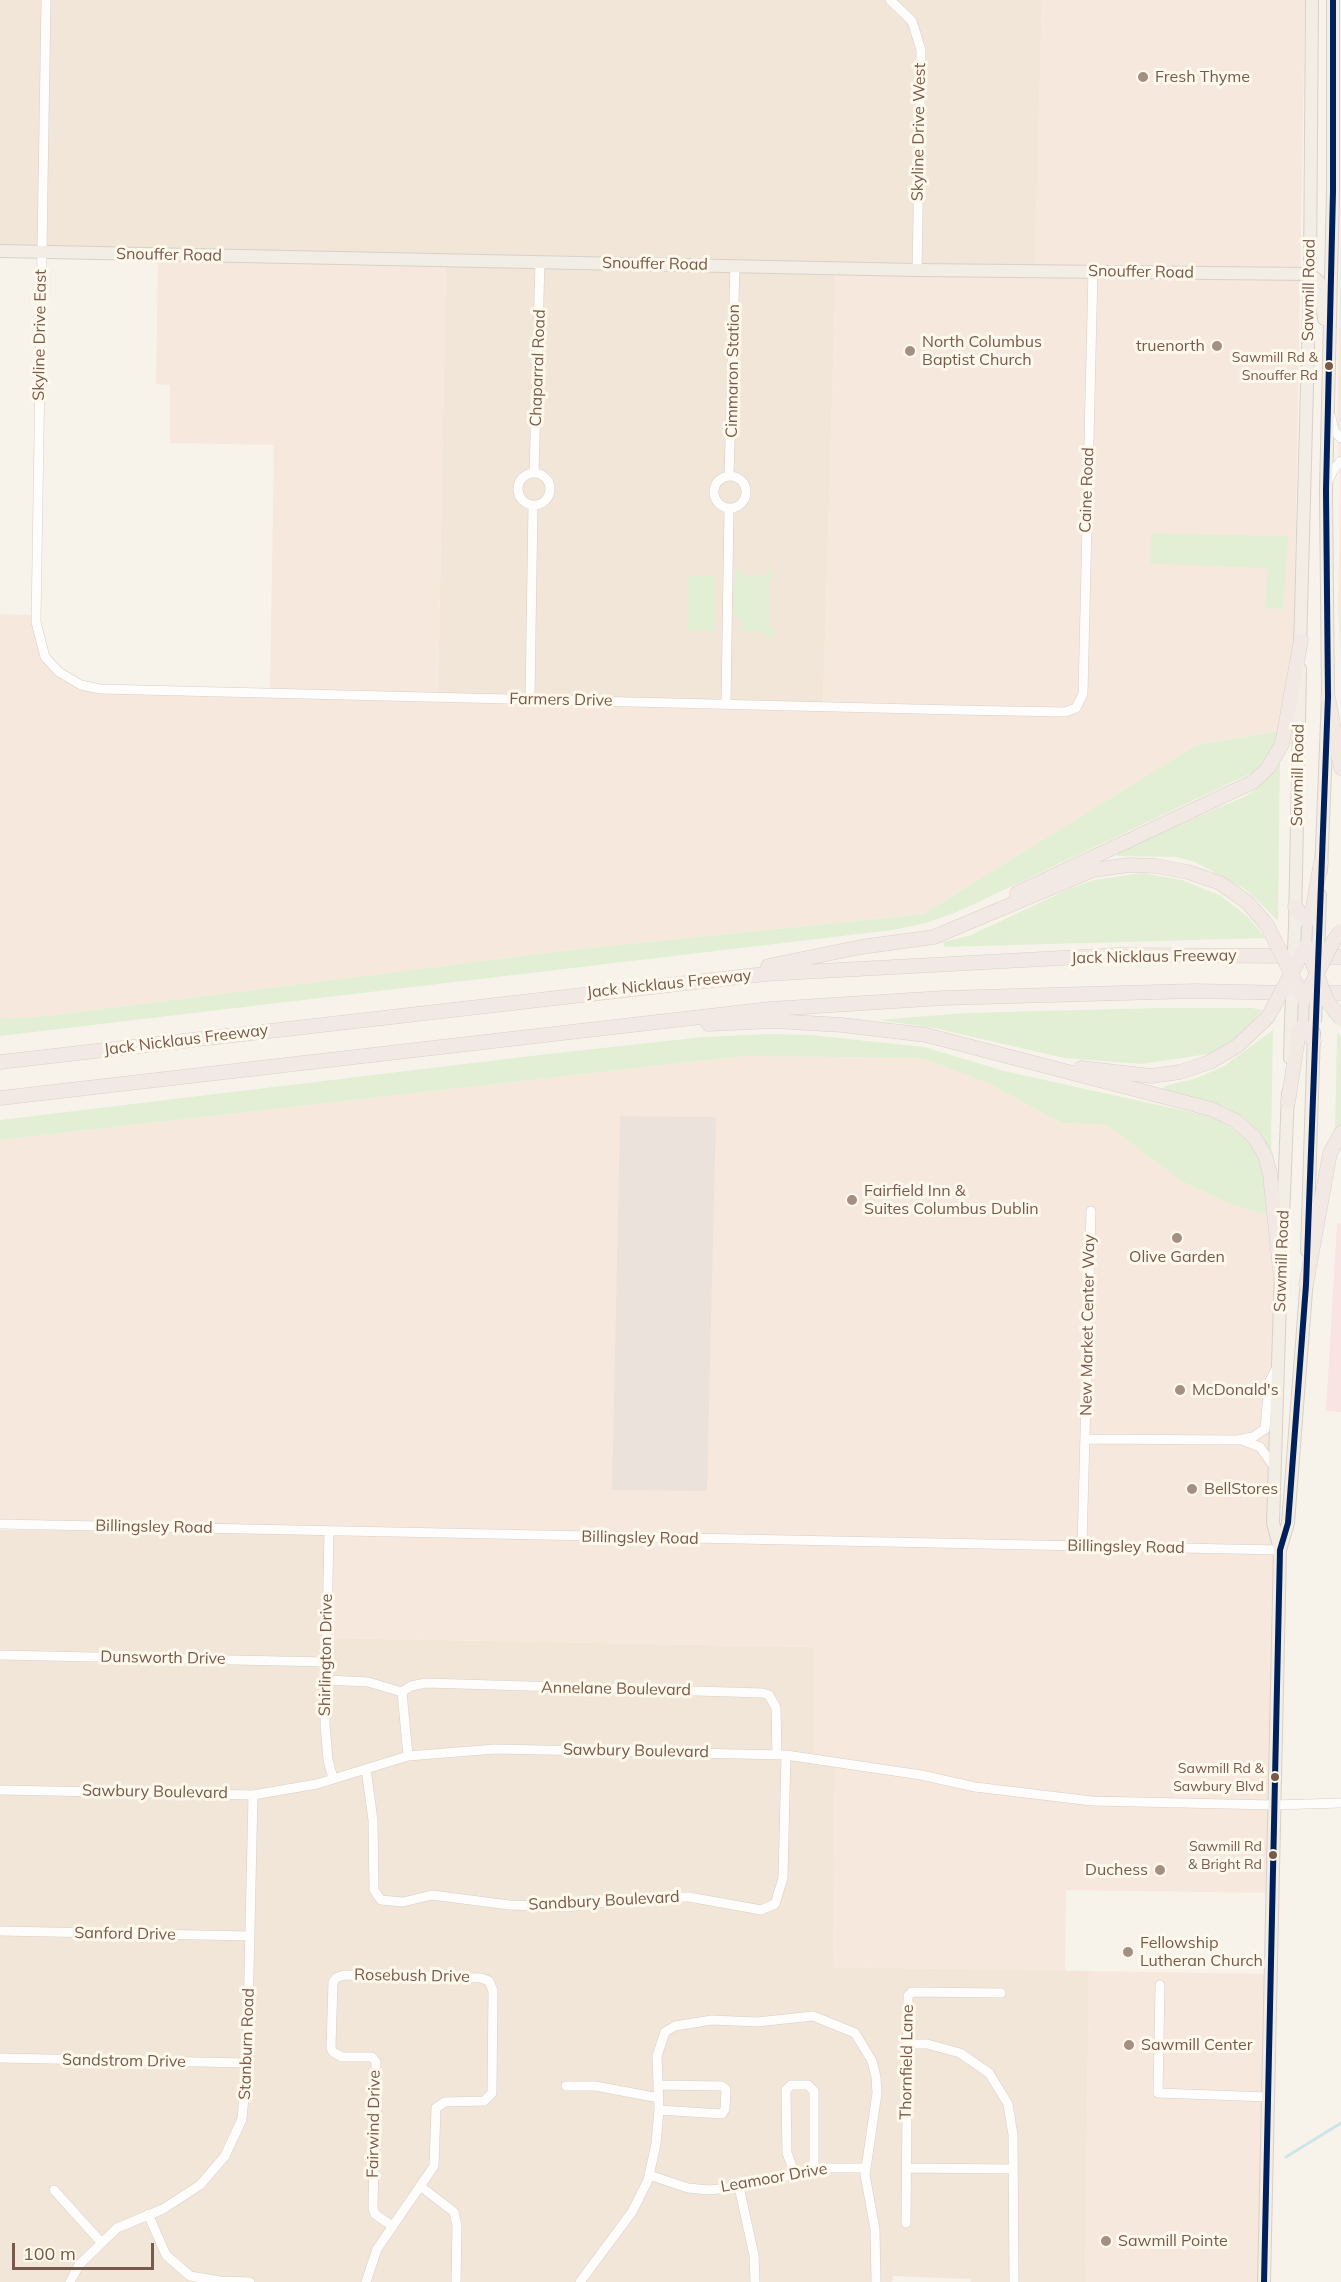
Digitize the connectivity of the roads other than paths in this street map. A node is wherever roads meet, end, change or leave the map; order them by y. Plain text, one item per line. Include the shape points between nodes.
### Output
1 (46, 0) edge
2 (1312, 0) edge
3 (1334, 0) edge
4 (892, 1) edge
5 (0, 251) edge
6 (41, 252) junction
7 (540, 262) junction
8 (735, 266) junction
9 (917, 270) junction
10 (1093, 271) junction
11 (1310, 274) junction
12 (1329, 365) junction
13 (1328, 399) junction
14 (1341, 438) edge
15 (1341, 461) edge
16 (534, 473) junction
17 (729, 476) junction
18 (1326, 490) junction
19 (533, 505) junction
20 (729, 508) junction
21 (1300, 640) junction
22 (52, 665) joint
23 (1328, 697) junction
24 (530, 699) junction
25 (726, 704) junction
26 (1076, 708) joint
27 (1341, 768) edge
28 (1321, 862) joint
29 (1295, 907) joint
30 (980, 918) junction
31 (1306, 926) junction
32 (1341, 931) edge
33 (1306, 946) junction
34 (1341, 957) edge
35 (1293, 974) junction
36 (1316, 975) junction
37 (704, 980) junction
38 (1341, 993) edge
39 (1304, 999) junction
40 (1341, 1019) edge
41 (1303, 1022) junction
42 (583, 1029) junction
43 (1314, 1041) joint
44 (1011, 1056) junction
45 (0, 1062) edge
46 (0, 1098) edge
47 (1288, 1102) joint
48 (1341, 1133) edge
49 (1090, 1211) dead end
50 (1281, 1279) junction
51 (1306, 1285) junction
52 (1279, 1365) junction
53 (1085, 1439) junction
54 (1242, 1440) junction
55 (1275, 1468) junction
56 (0, 1524) edge
57 (329, 1531) junction
58 (1082, 1546) junction
59 (1280, 1550) junction
60 (0, 1655) edge
61 (327, 1662) junction
62 (326, 1680) junction
63 (402, 1692) junction
64 (781, 1755) junction
65 (408, 1756) junction
66 (366, 1769) junction
67 (333, 1778) junction
68 (0, 1790) edge
69 (254, 1795) junction
70 (1341, 1803) edge
71 (1273, 1805) junction
72 (0, 1931) edge
73 (250, 1936) junction
74 (336, 1978) joint
75 (1160, 1985) dead end
76 (1001, 1993) dead end
77 (907, 2044) junction
78 (0, 2058) edge
79 (247, 2063) junction
80 (659, 2085) junction
81 (566, 2086) dead end
82 (1268, 2097) junction
83 (658, 2098) junction
84 (659, 2110) junction
85 (865, 2168) junction
86 (906, 2168) junction
87 (814, 2169) junction
88 (1013, 2169) junction
89 (794, 2172) junction
90 (649, 2175) junction
91 (420, 2186) junction
92 (739, 2187) junction
93 (54, 2190) dead end
94 (148, 2214) junction
95 (906, 2223) dead end
96 (392, 2226) junction
97 (100, 2241) junction
98 (371, 2272) junction
99 (70, 2282) edge
100 (250, 2282) edge
101 (366, 2282) edge
102 (376, 2282) edge
103 (456, 2282) edge
104 (580, 2282) edge
105 (755, 2282) edge
106 (876, 2282) edge
107 (1014, 2282) edge
108 (1264, 2282) edge

1 - 6 street, Skyline Drive East
2 - 11 main road, Sawmill Road
3 - 12 main road, Sawmill Road
4 - 9 street, Skyline Drive West via 912,21 921,50
5 - 6 main road, Snouffer Road
6 - 7 main road, Snouffer Road
6 - 22 street, Skyline Drive East via 36,622 40,645
7 - 8 main road, Snouffer Road
7 - 16 street, Chaparral Road
8 - 9 main road, Snouffer Road
8 - 17 street, Cimmaron Station
9 - 10 main road, Snouffer Road
10 - 11 main road, Snouffer Road
10 - 26 street, Caine Road via 1083,694
11 - 12 main road via 1321,290
11 - 21 main road, Sawmill Road
12 - 13 main road, Sawmill Road
13 - 14 street via 1333,429
13 - 18 main road, Sawmill Road
15 - 18 street
16 - 19 street via 521,480 518,489 521,498
16 - 19 street via 546,478 550,491 545,501
17 - 20 street via 720,479 714,492 716,501
17 - 20 street via 741,481 746,494 740,504
18 - 23 main road, Sawmill Road
19 - 24 street
20 - 25 street
21 - 29 main road, Sawmill Road
21 - 30 highway via 1282,744 1268,768 1253,782 1016,894
22 - 24 street, Farmers Drive via 68,678 100,688
23 - 27 highway
23 - 28 main road, Sawmill Road
24 - 25 street, Farmers Drive
25 - 26 street, Farmers Drive via 1048,712
28 - 31 highway
29 - 31 highway
30 - 35 highway, bridge via 1093,870 1156,866 1220,883 1247,902 1267,926
30 - 37 highway via 934,938 861,947
31 - 33 highway
31 - 35 main road, bridge
31 - 36 main road, bridge
32 - 36 highway, bridge
33 - 35 highway, bridge
33 - 36 highway, bridge
34 - 37 highway, Jack Nicklaus Freeway via 1118,955 947,962
35 - 39 highway, bridge
35 - 41 main road, bridge
35 - 44 highway, bridge via 1268,1017 1237,1046 1210,1062 1150,1076
36 - 39 highway, bridge
36 - 40 highway, bridge via 1327,1001
36 - 41 main road, bridge
37 - 45 highway, Jack Nicklaus Freeway
38 - 42 highway via 1195,991 943,998 770,1009
39 - 41 highway
41 - 43 highway
41 - 47 highway
42 - 44 highway via 774,1021 842,1024 926,1035
42 - 46 highway
43 - 51 main road, Sawmill Road
44 - 50 highway via 1211,1109 1236,1121 1254,1137 1265,1155
47 - 50 main road, Sawmill Road
48 - 51 highway via 1330,1153
49 - 53 street, New Market Center Way
50 - 52 main road, Sawmill Road
51 - 59 main road, Sawmill Road via 1288,1523
52 - 54 street via 1269,1383 1265,1429
52 - 55 main road, Sawmill Road
53 - 54 street, New Market Center Way
53 - 58 street, New Market Center Way
54 - 55 street via 1260,1447
55 - 59 main road, Sawmill Road via 1273,1523
56 - 57 street, Billingsley Road
57 - 58 street, Billingsley Road
57 - 61 street, Shirlington Drive
58 - 59 street, Billingsley Road
59 - 71 main road, Sawmill Road
60 - 61 street, Dunsworth Drive
61 - 62 street, Shirlington Drive
62 - 63 street via 368,1682
62 - 67 street, Shirlington Drive via 325,1724
63 - 64 street, Annelane Boulevard via 426,1683 763,1693 769,1695 776,1708
63 - 65 street
64 - 65 street, Sawbury Boulevard via 495,1749
64 - 66 street, Sandbury Boulevard via 783,1878 775,1904 760,1910 689,1897 640,1897 568,1906 509,1905 432,1894 403,1902 381,1900 374,1890 373,1821
64 - 71 street, Sawbury Boulevard via 1076,1800
65 - 66 street, Sawbury Boulevard
66 - 67 street, Sawbury Boulevard
67 - 69 street, Sawbury Boulevard
68 - 69 street, Sawbury Boulevard
69 - 73 street, Stanburn Road
70 - 71 street, Sawbury Boulevard
71 - 82 main road, Sawmill Road
72 - 73 street, Sanford Drive
73 - 79 street, Stanburn Road
74 - 91 street, Rosebush Drive via 344,1975 489,1981 493,1991 492,2093 484,2101 445,2102 436,2108 434,2166
74 - 96 street, Fairwind Drive via 332,1986 331,2048 337,2055 372,2057 376,2062 373,2208
75 - 82 street via 1158,2093
76 - 77 street, Thornfield Lane via 912,1992 908,1996
77 - 86 street, Thornfield Lane
77 - 88 street via 927,2044 960,2053 989,2073 1008,2104
78 - 79 street, Sandstrom Drive
79 - 94 street, Stanburn Road via 244,2112 225,2156 200,2185 164,2209
80 - 83 street
80 - 84 street via 726,2089 722,2114
80 - 85 street via 657,2056 665,2032 675,2026 712,2020 757,2022 813,2016 855,2033 872,2061 877,2093
81 - 83 street via 595,2086
82 - 108 main road, Sawmill Road
83 - 84 street
84 - 90 street
85 - 87 street, Leamoor Drive
85 - 106 street via 875,2229
86 - 88 street
86 - 95 street, Thornfield Lane
87 - 89 street, Leamoor Drive
87 - 89 street via 814,2091 808,2085 791,2085 786,2090 787,2153
88 - 107 street
89 - 92 street, Leamoor Drive
90 - 92 street, Leamoor Drive via 688,2188
90 - 104 street via 632,2212
91 - 96 street
91 - 103 street via 454,2212
92 - 105 street via 754,2254
93 - 97 street
94 - 97 street, Stanburn Road
94 - 100 street via 166,2255 190,2276
96 - 98 street via 377,2249
97 - 99 street, Stanburn Road
98 - 101 street
98 - 102 street

